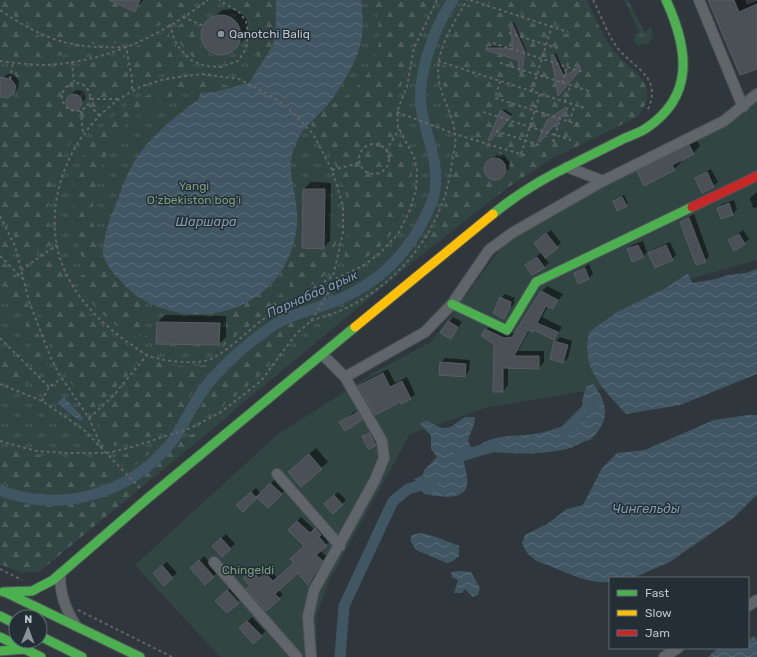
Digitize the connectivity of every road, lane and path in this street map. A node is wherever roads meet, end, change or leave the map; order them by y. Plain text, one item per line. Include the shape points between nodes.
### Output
1 (208, 0) edge
2 (219, 0) edge
3 (437, 0) edge
4 (467, 0) edge
5 (470, 0) edge
6 (666, 0) edge
7 (699, 0) edge
8 (0, 10) edge
9 (184, 17) junction
10 (170, 24) junction
11 (204, 26) dead end
12 (552, 26) junction
13 (568, 32) dead end
14 (509, 33) dead end
15 (494, 44) dead end
16 (546, 45) junction
17 (126, 47) junction
18 (560, 49) dead end
19 (542, 59) junction
20 (569, 60) dead end
21 (0, 61) edge
22 (438, 61) junction
23 (12, 62) junction
24 (72, 62) junction
25 (500, 63) dead end
26 (567, 67) junction
27 (583, 72) dead end
28 (537, 75) junction
29 (10, 79) dead end
30 (500, 81) junction
31 (74, 83) junction
32 (562, 83) junction
33 (570, 86) junction
34 (132, 91) junction
35 (532, 91) junction
36 (589, 91) dead end
37 (540, 94) junction
38 (757, 94) edge
39 (90, 99) junction
40 (119, 99) junction
41 (565, 102) junction
42 (88, 105) junction
43 (575, 105) junction
44 (743, 107) junction
45 (587, 109) dead end
46 (80, 111) junction
47 (535, 111) junction
48 (397, 112) junction
49 (483, 112) dead end
50 (100, 116) junction
51 (560, 119) junction
52 (569, 122) junction
53 (580, 125) dead end
54 (530, 126) junction
55 (399, 129) junction
56 (496, 131) dead end
57 (83, 134) junction
58 (455, 134) junction
59 (555, 135) junction
60 (571, 140) dead end
61 (525, 141) junction
62 (552, 142) dead end
63 (539, 145) dead end
64 (386, 151) junction
65 (521, 154) junction
66 (527, 156) dead end
67 (359, 163) junction
68 (567, 167) junction
69 (332, 170) junction
70 (757, 176) edge
71 (604, 181) junction
72 (0, 216) edge
73 (57, 245) junction
74 (0, 256) edge
75 (21, 270) junction
76 (333, 276) junction
77 (337, 278) junction
78 (24, 280) junction
79 (274, 303) dead end
80 (452, 304) junction
81 (279, 310) junction
82 (312, 321) junction
83 (0, 338) edge
84 (147, 355) junction
85 (323, 355) junction
86 (345, 377) junction
87 (62, 378) junction
88 (0, 384) edge
89 (49, 387) junction
90 (42, 402) junction
91 (89, 418) junction
92 (0, 441) edge
93 (102, 448) junction
94 (107, 453) junction
95 (277, 474) dead end
96 (138, 485) dead end
97 (340, 546) junction
98 (214, 562) dead end
99 (0, 569) edge
100 (60, 574) junction
101 (26, 582) dead end
102 (2, 591) edge
103 (72, 607) dead end
104 (77, 628) junction
105 (48, 640) edge
106 (25, 649) joint
107 (676, 649) edge
108 (0, 651) edge
109 (41, 657) edge
110 (82, 657) edge
111 (140, 657) edge
112 (172, 657) edge
113 (297, 657) edge
114 (311, 657) edge
115 (664, 657) edge

1 - 9 path
2 - 10 path via 239,12 246,21 246,49 238,61 220,67 205,66 191,60 174,40
3 - 48 path via 414,48 407,86
4 - 22 path via 442,47
5 - 12 path
6 - 68 main road via 681,32 684,53 681,84 668,108 648,127
7 - 44 street
8 - 17 path via 33,31 53,40 84,46
9 - 10 path
9 - 11 path
10 - 17 path via 149,38
12 - 13 path
12 - 16 path
14 - 16 path
15 - 19 path
16 - 18 path
16 - 19 path
17 - 24 path via 110,54
17 - 34 path
19 - 26 path
19 - 28 path
20 - 26 path
21 - 23 path
22 - 30 path
22 - 58 path via 439,82
23 - 24 path via 45,65
23 - 29 path
24 - 31 path
25 - 28 path
26 - 27 path
26 - 32 path
28 - 32 path
28 - 35 path
30 - 35 path
30 - 47 path via 495,98
31 - 39 path via 84,85 88,89
31 - 46 path via 65,88 61,98 65,108
32 - 33 path
33 - 36 path
33 - 41 path
34 - 40 path
34 - 69 path via 165,79 202,74 239,79 287,107 310,131
35 - 37 path
37 - 41 path
37 - 47 path
38 - 44 street
39 - 40 path
39 - 42 path
40 - 50 path
41 - 43 path
42 - 46 path
42 - 50 path
43 - 45 path
43 - 52 path
44 - 71 street via 724,121
46 - 57 path
47 - 51 path
47 - 54 path
48 - 55 path
48 - 58 path
49 - 54 path
50 - 57 path
51 - 52 path
51 - 59 path
52 - 53 path
54 - 59 path
54 - 61 path
55 - 64 path
55 - 77 path via 414,157 417,170 416,189 410,210 398,234 380,253 362,266
56 - 61 path
57 - 73 path via 70,154 58,188 55,218
58 - 65 path
58 - 82 path via 445,197 434,224 412,257 384,283 348,307
59 - 60 path
59 - 62 path
61 - 63 path
61 - 65 path
64 - 67 path via 379,145 370,145 362,150
64 - 67 path via 388,164 386,169 378,174 364,171
65 - 66 path
67 - 69 path
68 - 71 street
68 - 85 main road via 499,209
69 - 76 path via 343,206 343,233
70 - 80 main road via 536,282 507,330
71 - 80 street via 512,233 488,250
72 - 75 path via 15,246
73 - 75 path
73 - 84 path via 71,283 92,312
74 - 78 path
75 - 78 path
76 - 77 path
76 - 81 path
77 - 82 path
78 - 87 path via 39,328
79 - 81 path
80 - 86 street via 425,332
81 - 84 path via 222,352 206,360 187,362
82 - 94 path via 296,334 261,381 221,412 192,428
83 - 89 path
84 - 91 path via 113,396
85 - 86 street
85 - 100 main road via 148,498
86 - 97 street via 382,441 384,458
87 - 89 path
87 - 91 path
88 - 90 path
89 - 90 path
90 - 93 path via 83,429
91 - 93 path
92 - 94 path via 36,451
93 - 94 path
94 - 96 path
95 - 97 street
97 - 114 street via 314,590 309,609
98 - 113 street
99 - 101 path
100 - 102 main road via 32,591
100 - 104 street via 63,602
102 - 104 main road
103 - 112 path
104 - 111 main road
105 - 110 main road
106 - 108 main road
106 - 109 main road
107 - 115 street

